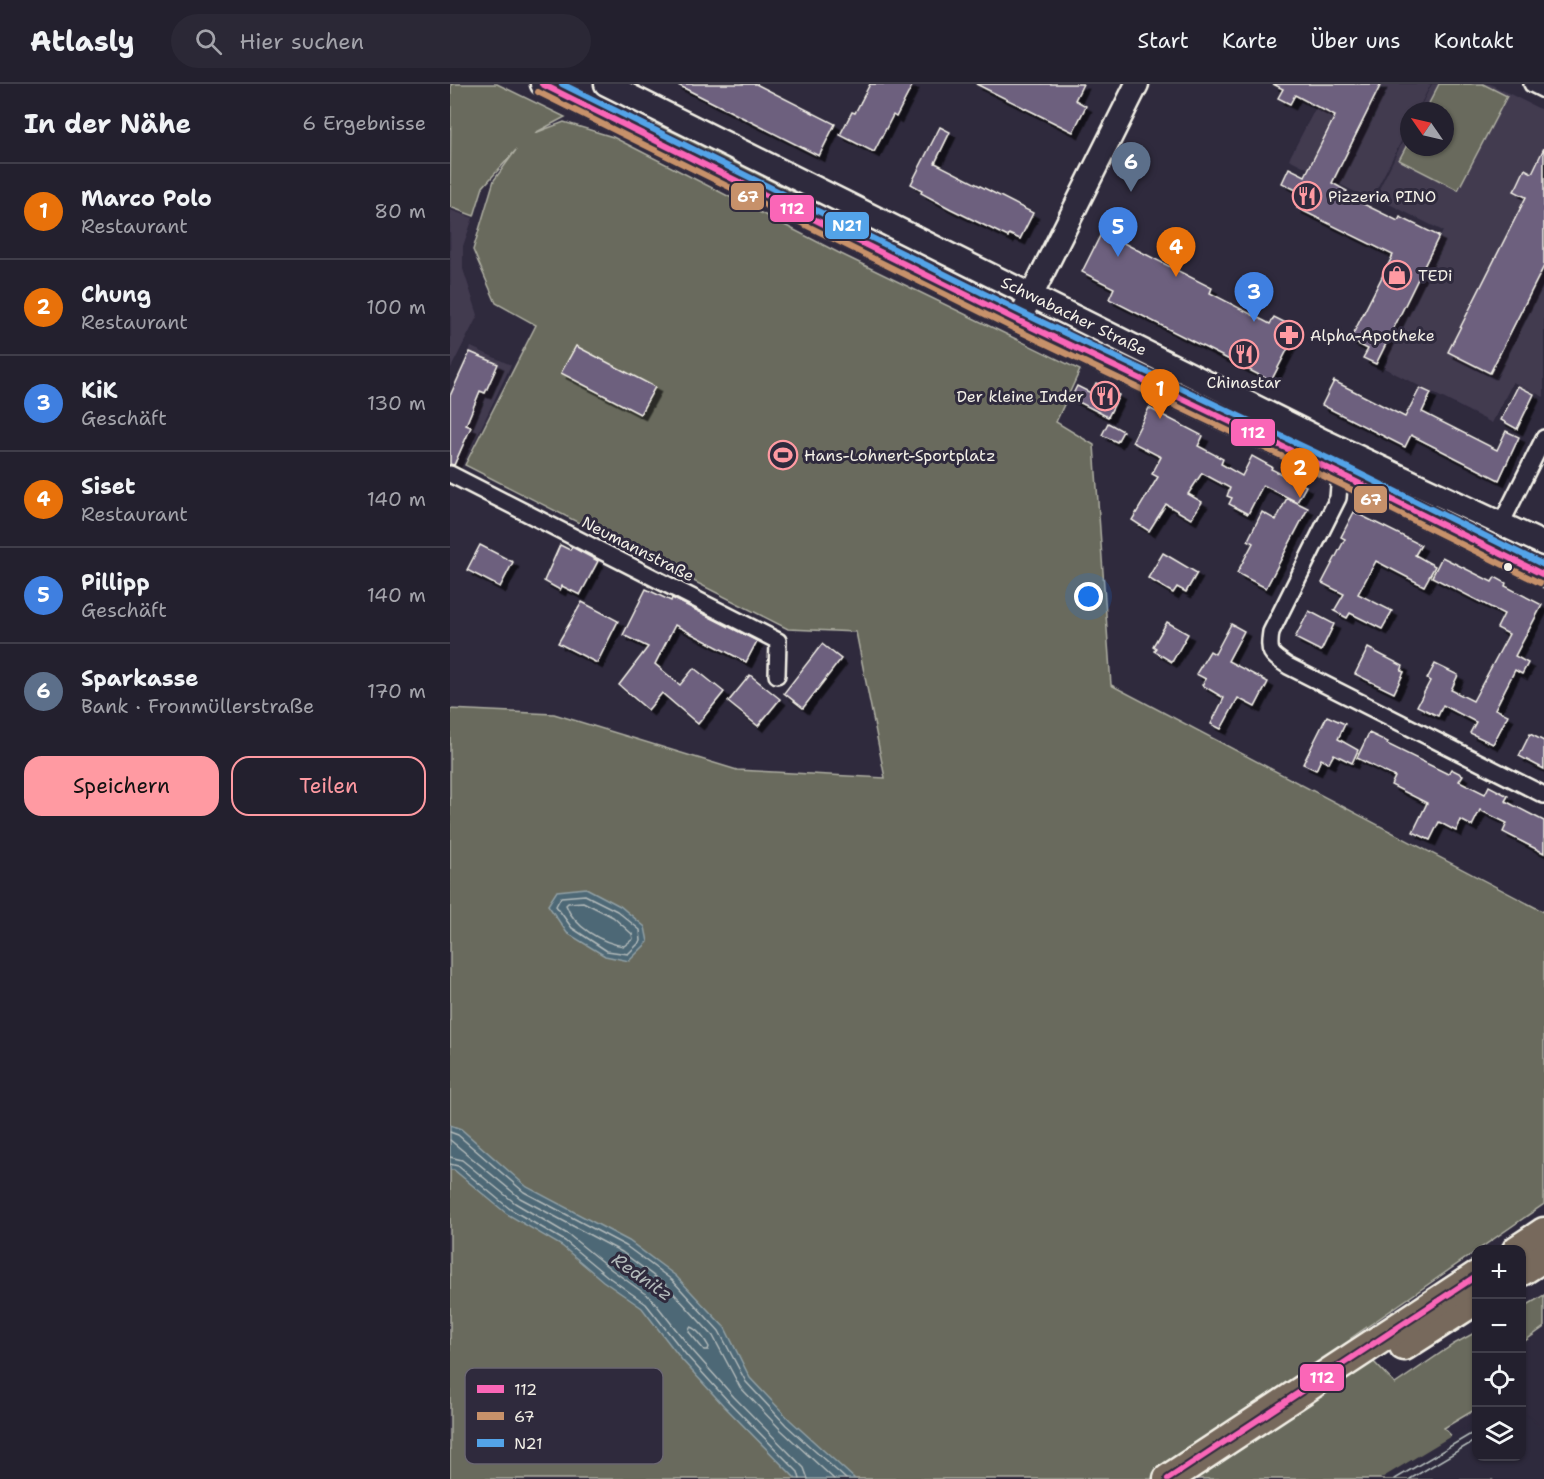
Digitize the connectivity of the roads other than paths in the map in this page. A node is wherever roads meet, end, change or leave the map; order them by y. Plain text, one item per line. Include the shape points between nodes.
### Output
1 (542, 84) edge
2 (606, 84) edge
3 (1137, 84) edge
4 (1532, 84) edge
5 (1544, 90) edge
6 (1031, 296) junction
7 (1019, 321) junction
8 (1544, 438) edge
9 (1324, 441) junction
10 (450, 474) edge
11 (1340, 474) junction
12 (1501, 524) junction
13 (1544, 544) edge
14 (1544, 575) edge
15 (777, 675) dead end
16 (1544, 795) edge
17 (1544, 1232) edge
18 (1524, 1245) edge
19 (1544, 1257) edge
20 (1526, 1268) edge
21 (1544, 1276) edge
22 (1472, 1279) edge
23 (1526, 1284) edge
24 (1472, 1302) edge
25 (1372, 1356) junction
26 (1167, 1479) edge
27 (1202, 1479) edge

1 - 7 main road, Schwabacher Straße
2 - 6 main road, Schwabacher Straße
3 - 6 main road
4 - 5 street
6 - 7 main road
6 - 9 main road, Schwabacher Straße
7 - 11 main road, Schwabacher Straße
8 - 12 street
9 - 11 street
9 - 12 main road, Schwabacher Straße
10 - 15 street, Neumannstraße via 778,641
11 - 14 main road, Schwabacher Straße
11 - 16 street via 1338,498 1271,632 1271,653 1288,666
12 - 13 main road, Schwabacher Straße
17 - 18 highway
19 - 20 highway
21 - 23 highway
22 - 25 highway
24 - 25 highway
25 - 26 highway
25 - 27 highway

